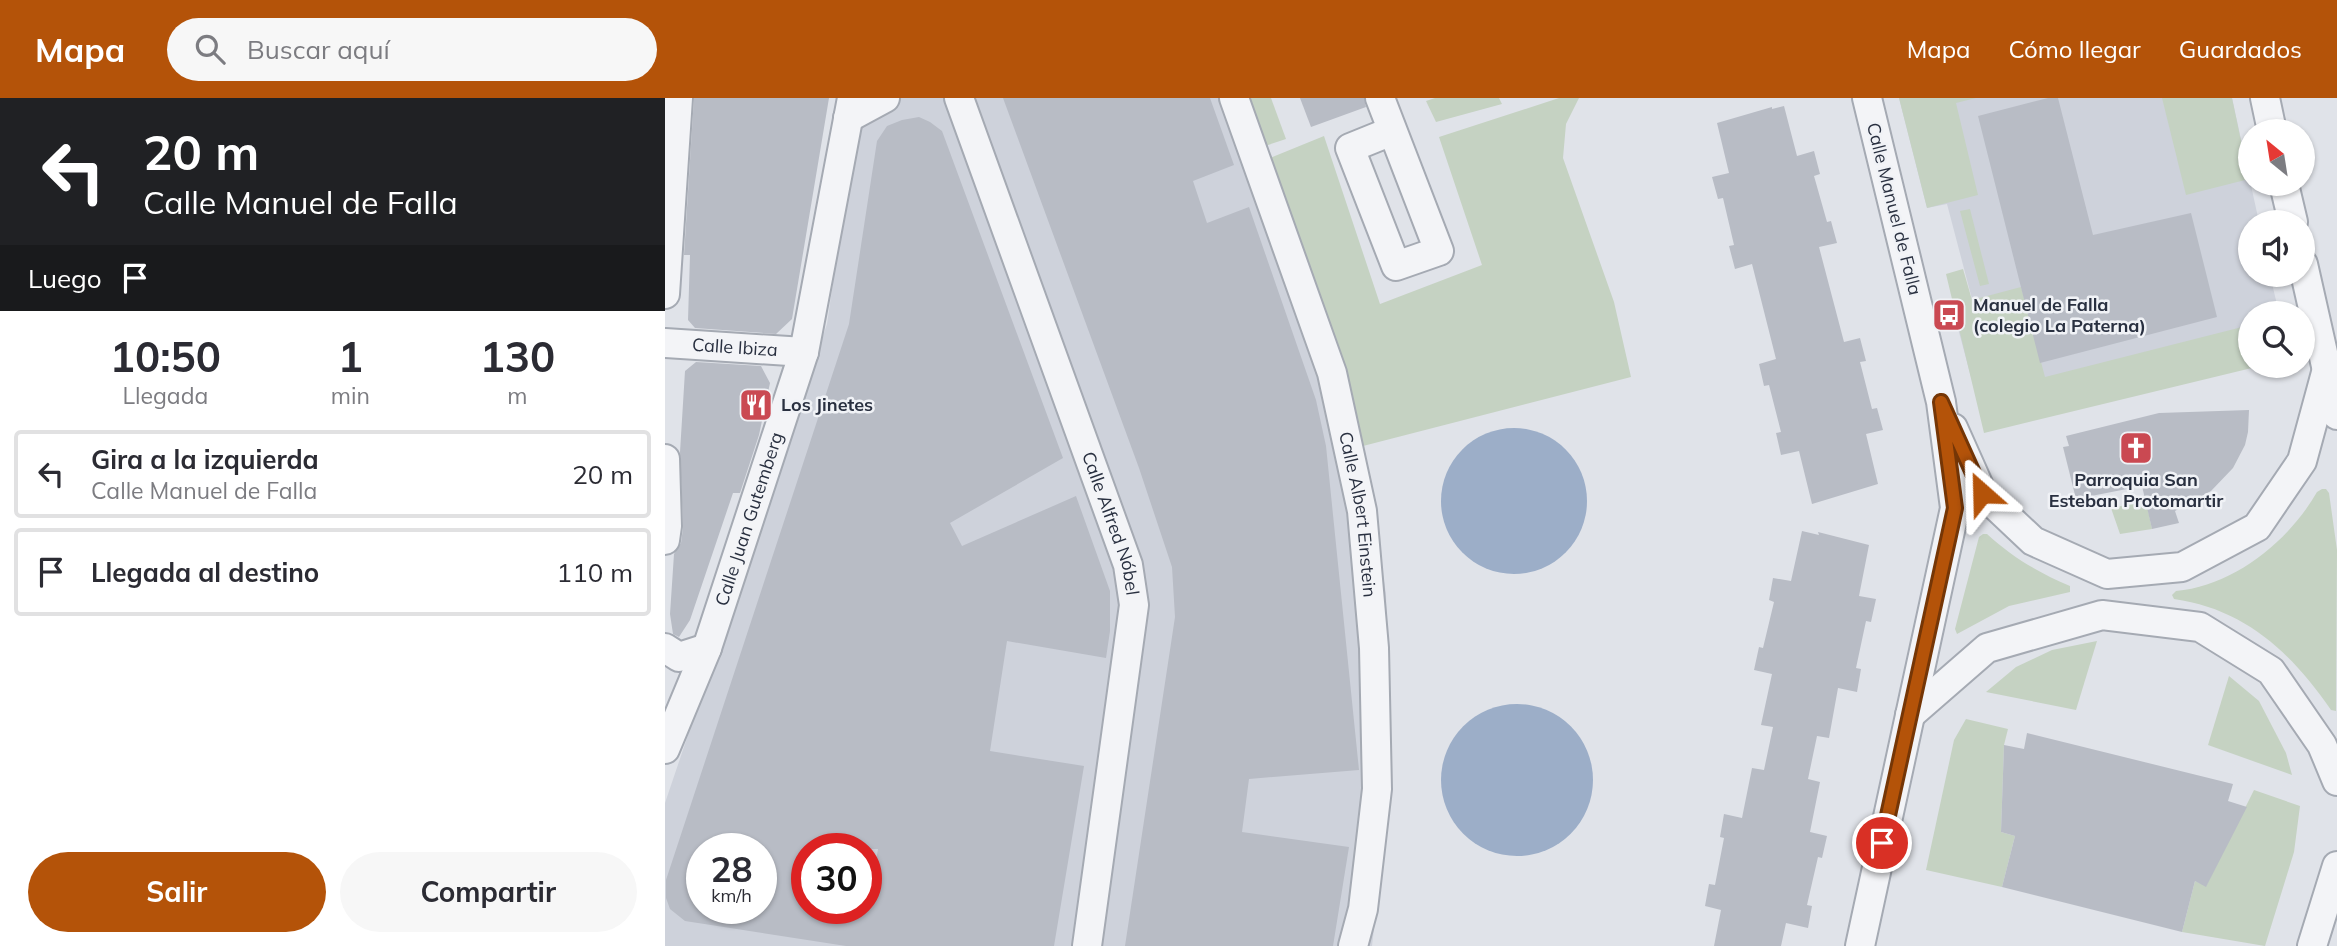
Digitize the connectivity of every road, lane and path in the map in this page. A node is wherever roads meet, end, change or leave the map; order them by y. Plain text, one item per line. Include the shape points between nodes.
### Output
1 (678, 98) edge
2 (885, 98) edge
3 (937, 98) edge
4 (1234, 98) edge
5 (1380, 98) edge
6 (1867, 98) edge
7 (2265, 98) edge
8 (954, 103) edge
9 (850, 108) edge
10 (2269, 119) edge
11 (1392, 131) dead end
12 (2308, 287) edge
13 (665, 294) edge
14 (665, 343) edge
15 (804, 352) junction
16 (2327, 369) junction
17 (1941, 402) junction
18 (2337, 415) edge
19 (665, 459) edge
20 (665, 540) edge
21 (665, 648) edge
22 (707, 648) junction
23 (1910, 715) junction
24 (665, 749) edge
25 (2337, 781) edge
26 (2337, 866) edge
27 (1087, 946) edge
28 (1353, 946) edge
29 (1860, 946) edge
30 (2312, 946) edge

1 - 13 street
2 - 9 street, Calle Juan Gutemberg
3 - 8 street
4 - 28 street, Calle Albert Einstein via 1332,373 1362,511 1374,648 1377,789 1363,909
5 - 11 street
6 - 17 street, Calle Manuel de Falla
7 - 10 street
8 - 27 street, Calle Alfred Nóbel via 1119,539 1130,579 1134,605
9 - 15 street, Calle Juan Gutemberg
12 - 16 street, Calle Manuel de Falla
14 - 15 street, Calle Ibiza
15 - 22 street, Calle Juan Gutemberg
16 - 17 street, Calle Manuel de Falla via 2302,461 2257,527 2182,567 2107,574 2033,541 1982,493
16 - 18 street, Calle Manuel de Falla
17 - 23 street, Calle Manuel de Falla via 1955,508
19 - 20 street
21 - 22 street via 679,657
22 - 24 street, Calle Juan Gutemberg
23 - 25 street via 1987,648 2102,615 2200,627 2271,671 2322,745
23 - 29 street, Calle Manuel de Falla
26 - 30 street

